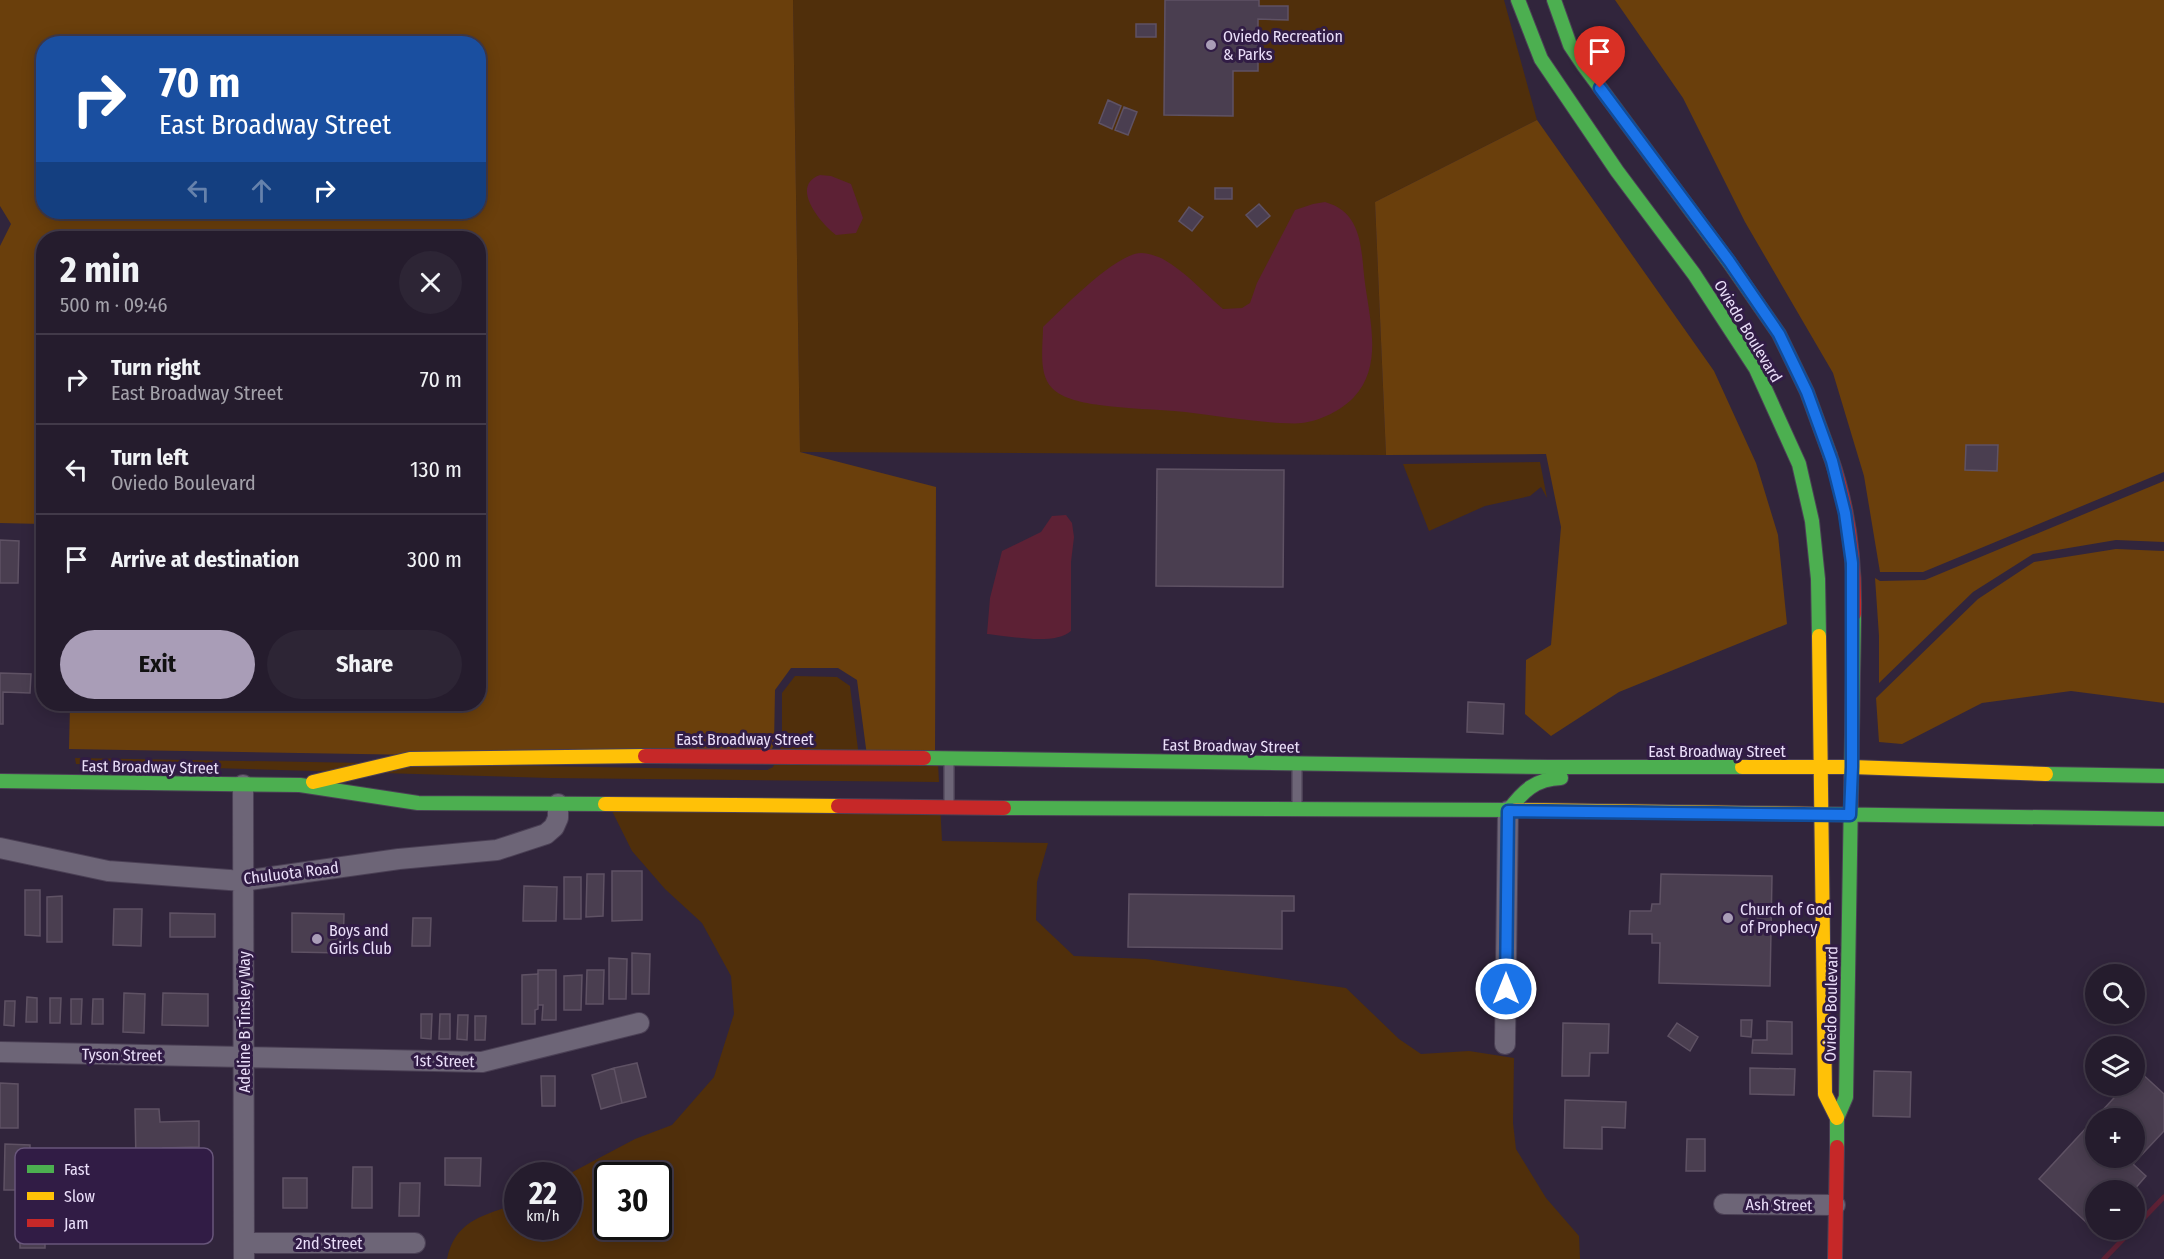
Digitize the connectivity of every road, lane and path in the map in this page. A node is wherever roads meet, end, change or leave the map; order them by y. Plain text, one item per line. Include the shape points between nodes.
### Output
1 (1518, 0) edge
2 (1554, 0) edge
3 (949, 758) junction
4 (1297, 763) junction
5 (1822, 767) junction
6 (1852, 767) junction
7 (1717, 768) junction
8 (2164, 776) edge
9 (0, 781) edge
10 (243, 785) junction
11 (300, 785) junction
12 (558, 804) junction
13 (949, 807) junction
14 (1297, 810) junction
15 (1508, 811) junction
16 (1850, 815) junction
17 (1821, 816) junction
18 (2164, 819) edge
19 (0, 848) edge
20 (243, 881) junction
21 (639, 1023) dead end
22 (1505, 1044) dead end
23 (0, 1052) edge
24 (244, 1058) junction
25 (1837, 1118) junction
26 (1724, 1204) dead end
27 (1834, 1205) junction
28 (415, 1243) dead end
29 (244, 1251) edge
30 (1834, 1259) edge

1 - 5 main road, Oviedo Boulevard via 1541,58 1617,171 1694,274 1756,369 1799,464 1812,521 1818,579
2 - 6 main road, Oviedo Boulevard via 1575,52 1779,334 1807,392 1832,461 1852,563
3 - 4 main road, East Broadway Street
3 - 11 main road, East Broadway Street via 722,755 410,759
3 - 13 lane
4 - 7 main road, East Broadway Street
4 - 14 lane
5 - 6 main road, East Broadway Street
5 - 7 main road, East Broadway Street
5 - 17 main road, Oviedo Boulevard
6 - 8 main road, East Broadway Street
6 - 16 main road, Oviedo Boulevard
7 - 15 main road via 1690,780 1540,780 1528,785
9 - 10 main road, East Broadway Street
10 - 11 main road, East Broadway Street
10 - 20 street, Adeline B Tinsley Way
11 - 12 main road, East Broadway Street via 418,803
12 - 13 main road, East Broadway Street
12 - 20 street, Chuluota Road via 558,818 546,834 497,850
13 - 14 main road, East Broadway Street
14 - 15 main road, East Broadway Street
15 - 17 main road, East Broadway Street
15 - 22 street
16 - 17 main road, East Broadway Street
16 - 18 main road, East Broadway Street
16 - 25 main road, Oviedo Boulevard via 1846,1097
17 - 25 main road, Oviedo Boulevard via 1825,1094
19 - 20 street, Chuluota Road via 108,871
20 - 24 street, Adeline B Tinsley Way
21 - 24 street, 1st Street via 482,1062
23 - 24 street, Tyson Street
24 - 29 street, Adeline B Tinsley Way
25 - 27 main road, Oviedo Boulevard
26 - 27 street, Ash Street
27 - 30 main road, Oviedo Boulevard
28 - 29 street, 2nd Street

